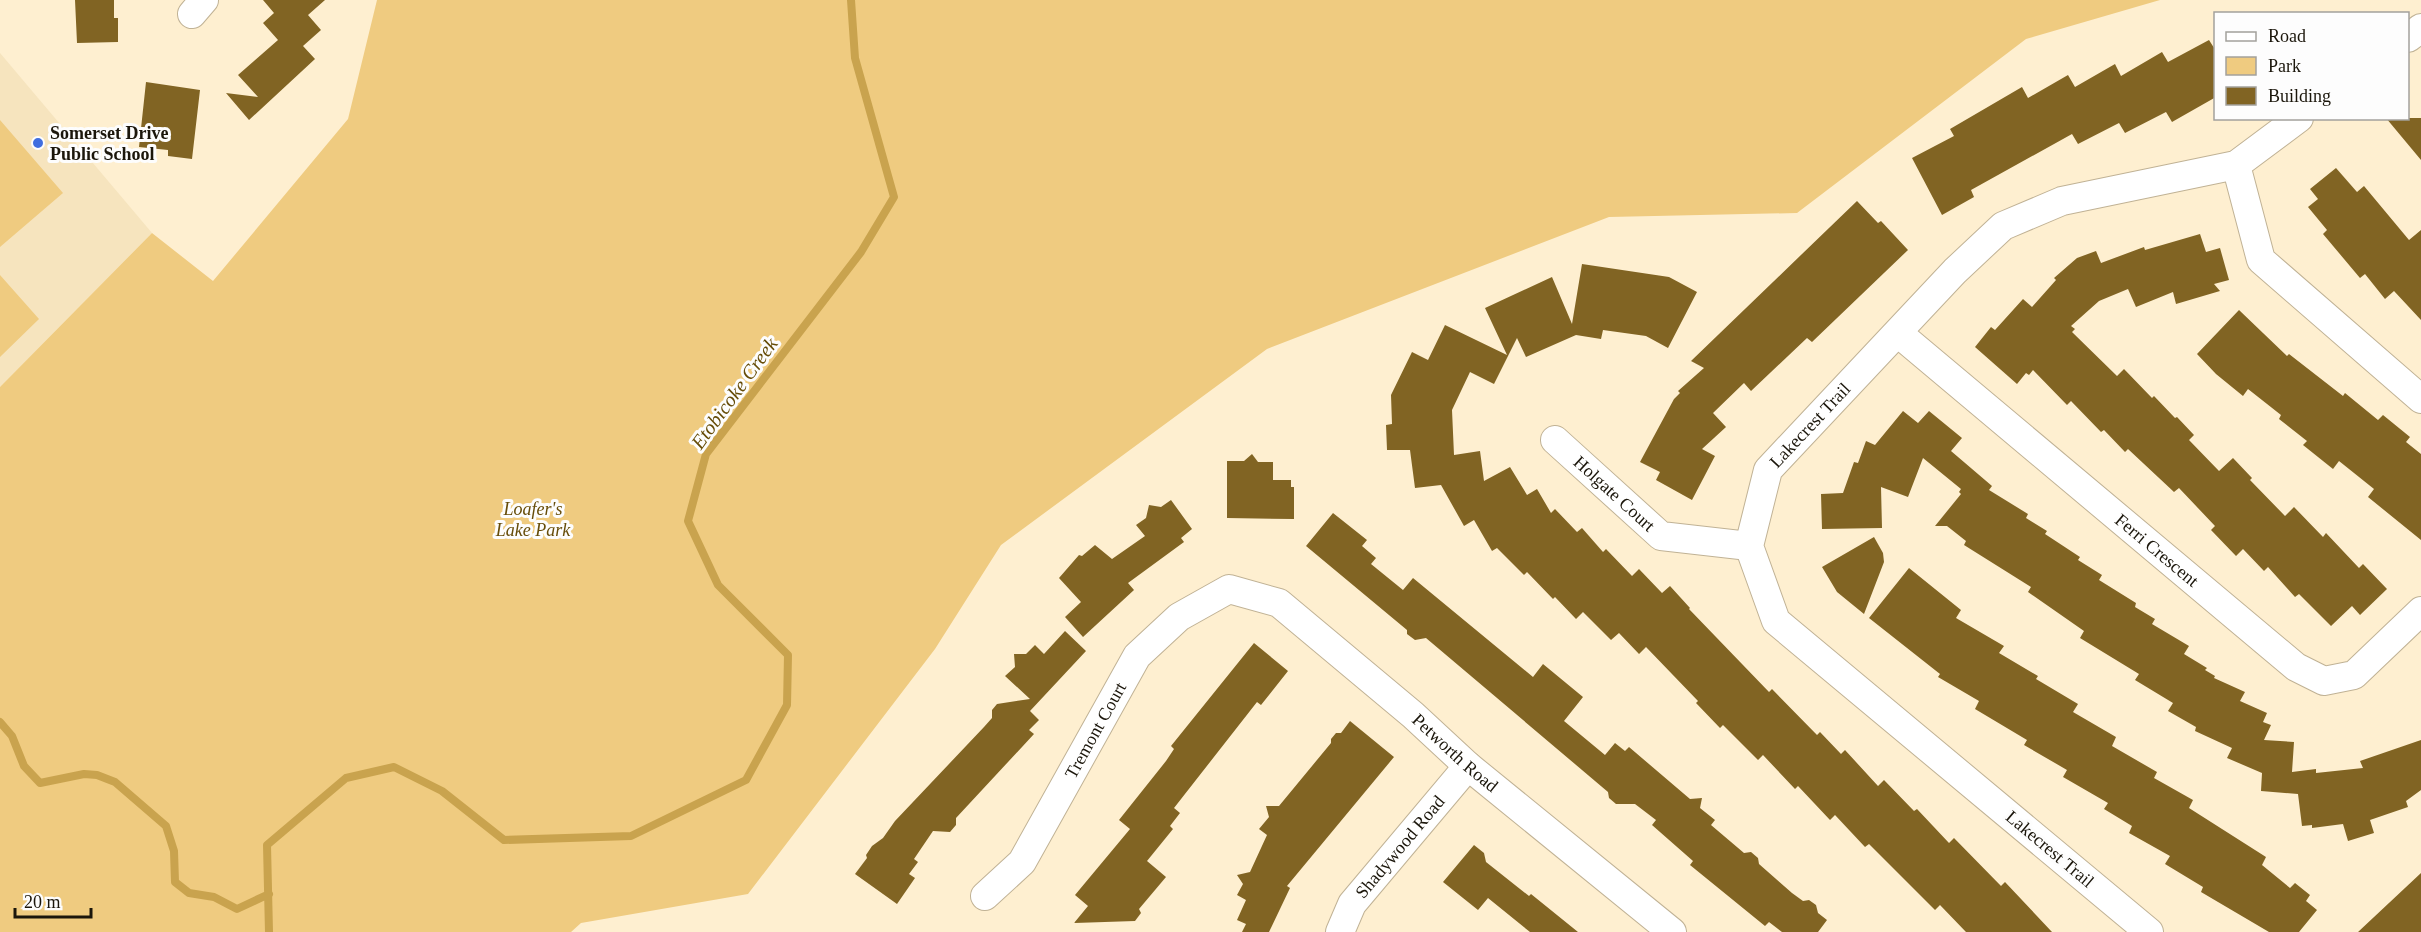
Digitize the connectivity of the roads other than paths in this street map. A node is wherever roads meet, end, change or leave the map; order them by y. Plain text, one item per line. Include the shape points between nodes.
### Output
1 (2421, 28) edge
2 (2409, 37) edge
3 (2296, 120) edge
4 (2236, 165) junction
5 (1898, 333) junction
6 (2421, 399) edge
7 (1555, 440) dead end
8 (1749, 546) junction
9 (1229, 590) joint
10 (2421, 611) edge
11 (1468, 766) junction
12 (985, 896) dead end
13 (1340, 932) edge
14 (1672, 932) edge
15 (2149, 932) edge

1 - 2 street
3 - 4 street, Lakecrest Trail
4 - 5 street, Lakecrest Trail via 2062,201 2003,226
4 - 6 street via 2261,260
5 - 8 street, Lakecrest Trail via 1768,470
5 - 10 street, Ferri Crescent via 2296,668 2324,681 2354,675
7 - 8 street, Holgate Court via 1660,536
8 - 15 street, Lakecrest Trail via 1776,621
9 - 11 street, Petworth Road via 1279,603
9 - 12 street, Tremont Court via 1179,617 1137,656 1022,862
11 - 13 street, Shadywood Road via 1352,904
11 - 14 street, Petworth Road

